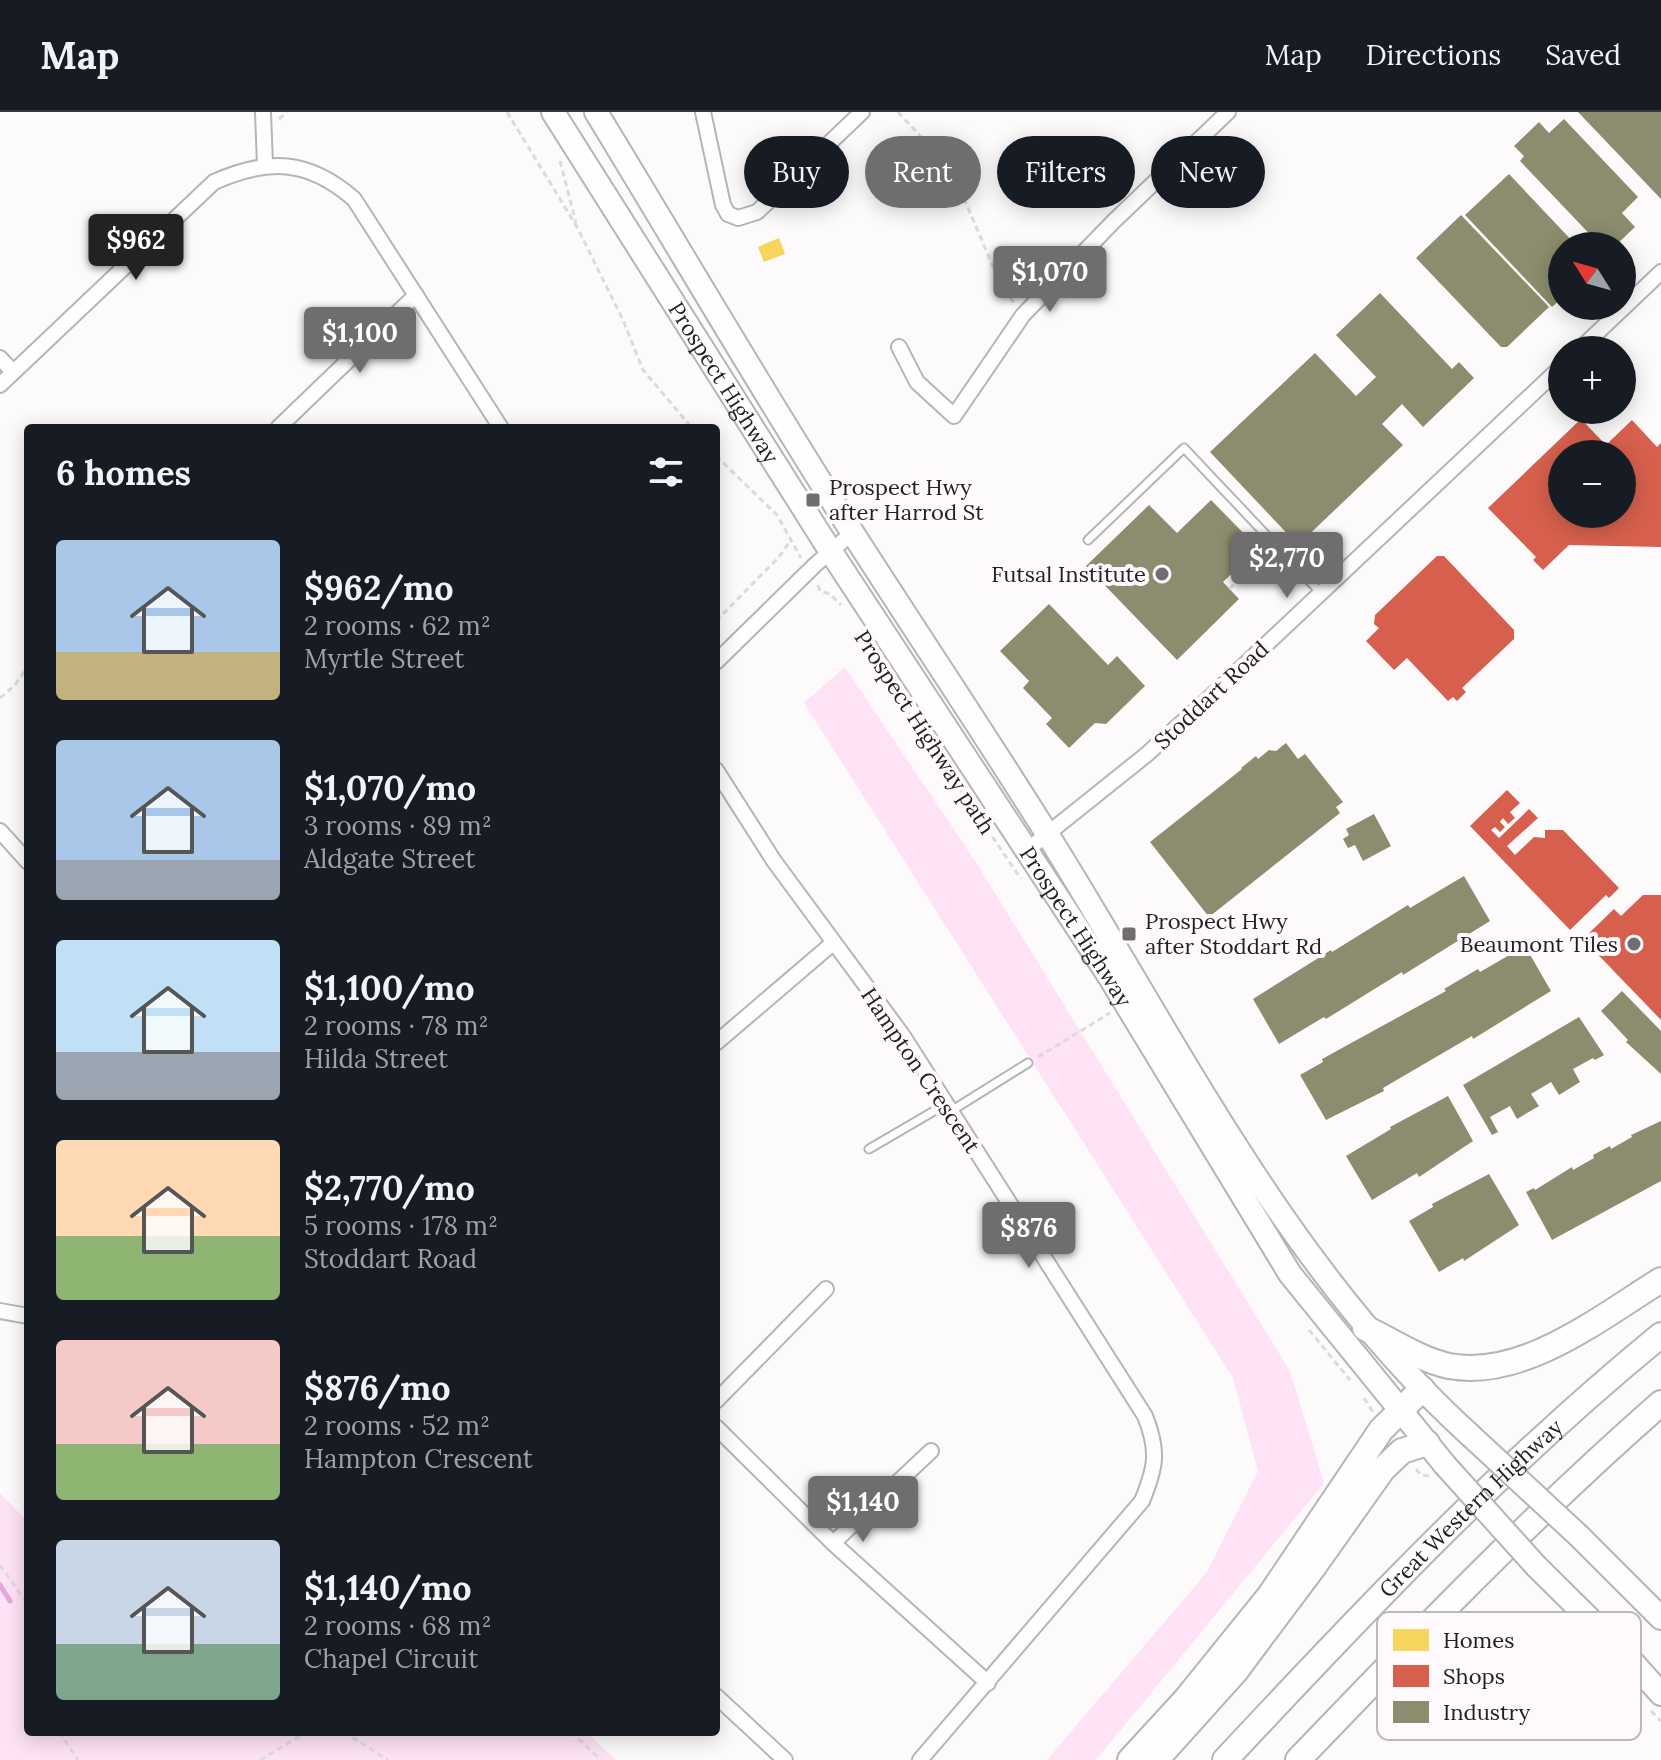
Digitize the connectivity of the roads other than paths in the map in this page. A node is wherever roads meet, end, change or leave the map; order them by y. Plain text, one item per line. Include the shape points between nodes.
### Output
1 (263, 112) edge
2 (553, 112) edge
3 (596, 112) edge
4 (703, 112) edge
5 (862, 112) edge
6 (1228, 112) edge
7 (265, 165) junction
8 (1661, 272) edge
9 (416, 295) junction
10 (1594, 336) edge
11 (899, 347) dead end
12 (0, 358) edge
13 (13, 372) junction
14 (1548, 379) edge
15 (0, 385) edge
16 (282, 424) edge
17 (498, 424) edge
18 (852, 533) junction
19 (1088, 540) dead end
20 (831, 552) junction
21 (1321, 593) junction
22 (720, 658) edge
23 (720, 776) edge
24 (0, 831) edge
25 (1048, 835) junction
26 (1026, 851) junction
27 (24, 858) edge
28 (833, 943) junction
29 (720, 1040) edge
30 (1028, 1063) road end
31 (948, 1107) junction
32 (869, 1149) dead end
33 (1661, 1280) edge
34 (826, 1289) dead end
35 (0, 1311) edge
36 (24, 1315) edge
37 (1365, 1328) junction
38 (1661, 1335) edge
39 (1422, 1389) junction
40 (720, 1397) edge
41 (1661, 1403) edge
42 (1400, 1409) junction
43 (720, 1431) edge
44 (1427, 1443) junction
45 (931, 1451) dead end
46 (833, 1543) junction
47 (1440, 1612) edge
48 (1583, 1612) edge
49 (1661, 1618) edge
50 (1641, 1672) edge
51 (1377, 1678) edge
52 (988, 1683) junction
53 (1661, 1694) edge
54 (720, 1700) edge
55 (785, 1760) edge
56 (920, 1760) edge
57 (1130, 1760) edge
58 (1156, 1760) edge
59 (1225, 1760) edge
60 (1298, 1760) edge

1 - 7 street
2 - 20 main road, Prospect Highway
3 - 18 main road, Prospect Highway
4 - 5 street via 723,205 738,218 757,212
6 - 11 street via 1023,315 954,416 917,382
7 - 9 street via 304,168 334,181 354,199
7 - 13 street via 214,182
8 - 10 street
9 - 16 street
9 - 17 street
12 - 13 street
13 - 15 street
14 - 21 street, Stoddart Road
18 - 20 street
18 - 25 main road, Prospect Highway
19 - 21 lane via 1184,448
20 - 22 street
20 - 26 main road, Prospect Highway
21 - 25 street, Stoddart Road via 1146,755
23 - 28 street, Hampton Crescent
24 - 27 street
25 - 26 street, Stoddart Road
25 - 37 main road, Prospect Highway via 1237,1146
26 - 42 main road, Prospect Highway via 1109,976 1290,1274
28 - 29 street
28 - 31 street, Hampton Crescent
30 - 31 lane
31 - 32 lane
31 - 52 street, Hampton Crescent via 1145,1416 1154,1440 1154,1471 1142,1501
33 - 37 highway via 1540,1353 1496,1366 1463,1367 1426,1359
34 - 40 street
35 - 36 street
37 - 39 main road, Prospect Highway
38 - 59 highway, Great Western Highway via 1484,1490
39 - 42 highway
39 - 49 main road, Prospect Highway, bridge
41 - 47 highway via 1584,1470
42 - 44 main road, Prospect Highway
42 - 57 highway via 1270,1595
43 - 46 street
44 - 48 main road, Prospect Highway, bridge
44 - 58 highway via 1402,1451 1383,1469 1235,1672
45 - 46 street
46 - 52 street
50 - 53 main road, Prospect Highway, bridge
51 - 60 highway
52 - 56 street, Hampton Crescent
54 - 55 street

